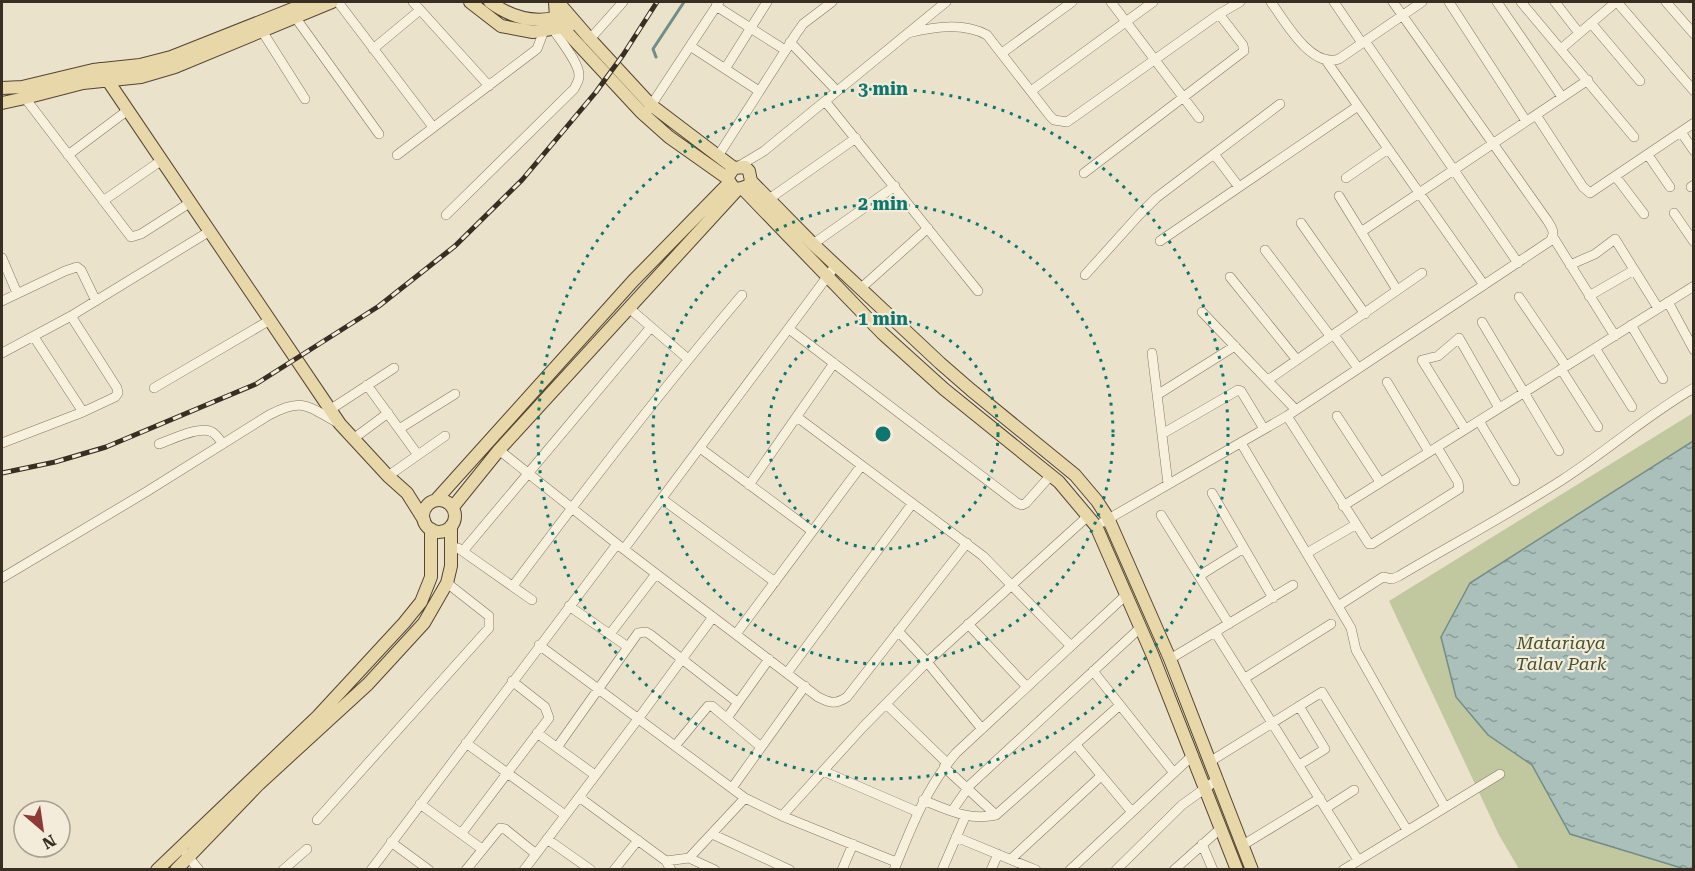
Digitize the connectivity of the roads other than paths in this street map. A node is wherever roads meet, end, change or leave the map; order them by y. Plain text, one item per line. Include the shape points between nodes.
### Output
1 (310, 2) edge
2 (333, 2) edge
3 (338, 2) edge
4 (413, 2) edge
5 (470, 2) edge
6 (490, 2) edge
7 (556, 2) edge
8 (623, 2) edge
9 (767, 2) edge
10 (832, 2) edge
11 (946, 2) edge
12 (1072, 2) edge
13 (1111, 2) edge
14 (1153, 2) edge
15 (1240, 2) edge
16 (1271, 2) edge
17 (1334, 2) edge
18 (1393, 2) edge
19 (1422, 2) edge
20 (1449, 2) edge
21 (1497, 2) edge
22 (1521, 2) edge
23 (1555, 2) edge
24 (1617, 2) edge
25 (1666, 2) edge
26 (717, 4) edge
27 (420, 10) junction
28 (1220, 14) junction
29 (1403, 15) junction
30 (295, 17) junction
31 (573, 18) junction
32 (1126, 21) junction
33 (1591, 23) junction
34 (552, 25) junction
35 (750, 28) junction
36 (262, 31) junction
37 (908, 33) junction
38 (1579, 33) junction
39 (1694, 34) edge
40 (590, 39) junction
41 (1363, 42) junction
42 (690, 46) junction
43 (788, 46) junction
44 (1562, 48) junction
45 (373, 49) junction
46 (1002, 53) junction
47 (1325, 59) junction
48 (1154, 60) junction
49 (100, 69) junction
50 (725, 69) junction
51 (1588, 80) junction
52 (109, 81) junction
53 (1640, 81) dead end
54 (489, 86) junction
55 (5, 91) edge
56 (759, 91) junction
57 (837, 91) junction
58 (1031, 91) junction
59 (1694, 91) edge
60 (25, 98) junction
61 (1183, 98) junction
62 (1562, 98) junction
63 (305, 99) dead end
64 (825, 100) junction
65 (2, 103) edge
66 (1280, 104) dead end
67 (1358, 106) junction
68 (128, 110) junction
69 (647, 110) junction
70 (1536, 115) junction
71 (1198, 118) dead end
72 (1526, 121) junction
73 (1694, 123) edge
74 (434, 127) junction
75 (1681, 132) junction
76 (379, 134) dead end
77 (1634, 137) dead end
78 (856, 138) junction
79 (1492, 144) junction
80 (1388, 149) junction
81 (764, 151) junction
82 (1694, 151) edge
83 (397, 154) dead end
84 (1214, 154) junction
85 (68, 155) junction
86 (1648, 155) junction
87 (718, 156) junction
88 (162, 160) junction
89 (1455, 169) junction
90 (1084, 173) dead end
91 (1616, 177) junction
92 (1346, 178) dead end
93 (739, 179) junction
94 (895, 186) junction
95 (1239, 187) junction
96 (1670, 187) dead end
97 (1419, 193) junction
98 (1339, 196) dead end
99 (769, 199) junction
100 (103, 201) junction
101 (191, 202) junction
102 (1674, 213) dead end
103 (1644, 214) dead end
104 (446, 215) dead end
105 (1301, 223) dead end
106 (928, 228) junction
107 (210, 231) junction
108 (1361, 232) junction
109 (1553, 237) junction
110 (1160, 242) dead end
111 (1694, 242) edge
112 (813, 244) junction
113 (1265, 250) dead end
114 (2, 258) edge
115 (1518, 262) junction
116 (836, 265) junction
117 (1570, 265) junction
118 (1634, 270) junction
119 (1422, 273) dead end
120 (1085, 275) dead end
121 (827, 277) junction
122 (1230, 277) dead end
123 (1484, 285) junction
124 (1694, 286) edge
125 (860, 289) junction
126 (1397, 290) junction
127 (978, 291) dead end
128 (17, 293) junction
129 (742, 295) dead end
130 (1589, 296) junction
131 (1519, 297) dead end
132 (2, 301) edge
133 (96, 301) junction
134 (1668, 302) junction
135 (629, 308) junction
136 (1658, 309) junction
137 (1202, 312) dead end
138 (1365, 314) junction
139 (70, 316) junction
140 (270, 320) junction
141 (1482, 322) dead end
142 (1631, 326) junction
143 (651, 327) junction
144 (789, 329) junction
145 (1333, 336) junction
146 (1615, 336) junction
147 (33, 337) junction
148 (1235, 346) junction
149 (1596, 348) junction
150 (1694, 350) edge
151 (1152, 352) dead end
152 (2, 353) edge
153 (688, 359) junction
154 (1297, 360) junction
155 (834, 363) junction
156 (394, 368) dead end
157 (1358, 368) junction
158 (1563, 368) junction
159 (1663, 379) dead end
160 (1268, 380) junction
161 (1387, 382) dead end
162 (368, 385) junction
163 (154, 388) dead end
164 (1694, 388) edge
165 (455, 393) dead end
166 (1524, 393) junction
167 (1157, 395) junction
168 (1632, 407) dead end
169 (1499, 408) junction
170 (330, 409) junction
171 (1296, 410) junction
172 (83, 412) junction
173 (388, 413) junction
174 (1287, 416) junction
175 (1337, 416) dead end
176 (797, 417) junction
177 (1479, 421) junction
178 (340, 424) junction
179 (1598, 427) dead end
180 (399, 429) junction
181 (1264, 429) junction
182 (1465, 429) junction
183 (1162, 434) junction
184 (445, 436) dead end
185 (353, 439) junction
186 (2, 442) edge
187 (222, 443) junction
188 (1241, 443) junction
189 (159, 444) dead end
190 (700, 448) junction
191 (1433, 449) junction
192 (499, 450) junction
193 (1559, 451) dead end
194 (418, 455) junction
195 (861, 466) junction
196 (529, 472) junction
197 (388, 476) junction
198 (1051, 476) junction
199 (1515, 481) dead end
200 (1380, 482) junction
201 (1168, 484) junction
202 (749, 485) junction
203 (407, 493) junction
204 (1212, 493) dead end
205 (662, 499) junction
206 (434, 501) junction
207 (912, 504) junction
208 (572, 506) junction
209 (1343, 506) junction
210 (453, 507) junction
211 (1161, 515) dead end
212 (1088, 516) junction
213 (1108, 518) junction
214 (428, 524) junction
215 (1355, 525) junction
216 (451, 526) junction
217 (1096, 526) junction
218 (812, 531) junction
219 (452, 543) junction
220 (967, 543) junction
221 (620, 547) junction
222 (1244, 548) junction
223 (463, 551) junction
224 (1307, 553) junction
225 (656, 574) junction
226 (1199, 576) junction
227 (2, 578) edge
228 (775, 582) junction
229 (447, 583) junction
230 (1012, 584) junction
231 (1293, 585) dead end
232 (513, 586) junction
233 (1126, 595) junction
234 (1273, 598) junction
235 (532, 600) dead end
236 (569, 606) junction
237 (1338, 606) junction
238 (713, 617) junction
239 (968, 624) junction
240 (1229, 624) junction
241 (1331, 624) dead end
242 (1140, 627) junction
243 (898, 631) junction
244 (1215, 632) junction
245 (610, 634) junction
246 (736, 634) junction
247 (539, 645) junction
248 (1071, 646) junction
249 (628, 647) junction
250 (682, 659) junction
251 (769, 659) junction
252 (1170, 659) junction
253 (927, 662) junction
254 (1093, 671) junction
255 (787, 673) junction
256 (1245, 678) junction
257 (512, 681) junction
258 (805, 686) junction
259 (1027, 687) junction
260 (598, 689) junction
261 (737, 702) junction
262 (886, 704) junction
263 (1120, 705) junction
264 (1299, 705) junction
265 (727, 718) junction
266 (638, 719) junction
267 (1271, 723) junction
268 (982, 729) junction
269 (537, 733) junction
270 (466, 743) junction
271 (1076, 745) junction
272 (558, 746) junction
273 (675, 746) junction
274 (761, 747) junction
275 (1193, 755) junction
276 (1211, 761) junction
277 (946, 765) junction
278 (1299, 765) junction
279 (823, 771) junction
280 (1174, 772) junction
281 (507, 773) junction
282 (1500, 774) dead end
283 (595, 775) junction
284 (1101, 776) junction
285 (1218, 779) junction
286 (1206, 787) junction
287 (732, 788) junction
288 (967, 788) junction
289 (1354, 790) dead end
290 (579, 797) junction
291 (745, 798) junction
292 (1320, 798) junction
293 (923, 800) junction
294 (420, 804) junction
295 (1446, 807) junction
296 (1326, 808) junction
297 (952, 811) junction
298 (918, 812) junction
299 (1132, 812) junction
300 (565, 815) junction
301 (996, 815) junction
302 (782, 816) junction
303 (964, 817) junction
304 (317, 820) dead end
305 (1221, 828) junction
306 (1407, 830) junction
307 (461, 834) junction
308 (712, 834) junction
309 (956, 837) junction
310 (547, 839) junction
311 (638, 840) junction
312 (392, 842) junction
313 (853, 844) junction
314 (1202, 844) junction
315 (1243, 845) junction
316 (180, 847) junction
317 (307, 849) dead end
318 (482, 849) junction
319 (536, 854) junction
320 (998, 854) junction
321 (189, 857) junction
322 (689, 858) junction
323 (1011, 859) junction
324 (1358, 860) junction
325 (669, 865) edge
326 (895, 866) edge
327 (587, 869) edge
328 (157, 870) edge
329 (176, 870) edge
330 (199, 870) edge
331 (284, 870) edge
332 (371, 870) edge
333 (429, 870) edge
334 (466, 870) edge
335 (524, 870) edge
336 (614, 870) edge
337 (715, 870) edge
338 (790, 870) edge
339 (842, 870) edge
340 (942, 870) edge
341 (991, 870) edge
342 (1036, 870) edge
343 (1070, 870) edge
344 (1116, 870) edge
345 (1174, 870) edge
346 (1213, 870) edge
347 (1237, 870) edge
348 (1252, 870) edge
349 (1343, 870) edge

1 - 49 main road via 171,57
2 - 30 main road
3 - 45 street
4 - 27 street
5 - 34 main road via 501,26 533,32
6 - 34 main road via 508,15
7 - 31 main road
7 - 34 main road
8 - 40 street
9 - 35 street
10 - 43 street via 803,24
11 - 37 street
12 - 46 street
13 - 32 street
14 - 32 street
15 - 28 street
16 - 47 street via 1304,46
17 - 41 street
18 - 29 street
19 - 29 street
20 - 72 street
21 - 62 street
22 - 44 street
23 - 38 street
24 - 33 street
24 - 59 street
25 - 39 street
26 - 35 street
26 - 42 street
27 - 45 street
27 - 54 street
28 - 48 street
28 - 61 street via 1244,45 1244,51
29 - 41 street
29 - 79 street
30 - 36 main road
30 - 76 street
31 - 34 main road
31 - 40 main road
32 - 48 street
32 - 58 street
33 - 38 street
33 - 53 street
34 - 54 street via 537,49
34 - 69 main road
34 - 104 street via 576,64 579,81
35 - 43 street
35 - 50 street
36 - 52 main road via 175,67
36 - 63 street
37 - 46 street via 938,28 976,29 987,34
37 - 57 street
38 - 44 street
40 - 69 main road
41 - 47 street via 1339,58
41 - 89 street
42 - 50 street
42 - 69 street
43 - 56 street
43 - 57 street
44 - 51 street
45 - 74 street
46 - 58 street
47 - 67 street
48 - 58 street via 1067,122 1054,120
48 - 61 street
49 - 52 main road
49 - 55 main road
50 - 56 street
51 - 62 street
51 - 77 street
52 - 60 main road via 83,83
52 - 68 main road
54 - 74 street
56 - 87 street
57 - 64 street
60 - 65 main road
60 - 85 street
61 - 71 street
61 - 90 street
62 - 70 street
64 - 78 street
64 - 81 street
66 - 84 street
67 - 80 street
67 - 95 street
68 - 85 street
68 - 88 main road
69 - 87 main road
69 - 93 main road via 669,137
70 - 72 street
70 - 91 street via 1586,191 1594,192
72 - 79 street
73 - 75 street
74 - 83 street
75 - 82 street
75 - 86 street
78 - 94 street
78 - 99 street
79 - 89 street
79 - 109 street via 1547,220
80 - 92 street
80 - 97 street
81 - 93 street
81 - 93 street
84 - 95 street
84 - 120 street via 1156,198
85 - 100 street
86 - 91 street
86 - 96 street
87 - 93 main road
88 - 100 street
88 - 101 main road
89 - 97 street
89 - 115 street
91 - 103 street
93 - 99 main road
93 - 121 main road
93 - 135 main road
93 - 206 main road via 633,281
94 - 106 street
94 - 112 street
95 - 110 street
97 - 108 street
97 - 123 street
98 - 108 street
99 - 112 main road
100 - 101 street via 133,237
101 - 107 main road
102 - 111 street
105 - 138 street
106 - 125 street
106 - 127 street
107 - 133 street
107 - 140 main road
108 - 126 street
109 - 115 street
109 - 117 street
112 - 116 main road
113 - 145 street
114 - 128 street
115 - 123 street
116 - 121 street
116 - 125 main road
117 - 118 street via 1615,239
117 - 130 street
118 - 130 street
118 - 136 street
119 - 126 street
121 - 144 street
121 - 198 main road via 944,389
122 - 154 street
123 - 157 street
124 - 134 street
125 - 213 main road via 971,390 1075,474
126 - 138 street
128 - 132 street
128 - 133 street via 77,267
129 - 153 street
130 - 146 street
131 - 158 street
133 - 139 street
134 - 136 street
134 - 150 street
135 - 143 street
135 - 192 main road
136 - 142 street
137 - 148 street
138 - 145 street
139 - 147 street
139 - 172 street via 118,393
140 - 163 street
140 - 170 main road
141 - 166 street
142 - 146 street
142 - 159 street
143 - 153 street
143 - 196 street
144 - 155 street
144 - 190 street
145 - 154 street
145 - 157 street
146 - 149 street
147 - 152 street
147 - 172 street
148 - 160 street
148 - 167 street
149 - 158 street
149 - 168 street
151 - 167 street
153 - 208 street
154 - 160 street
155 - 176 street
155 - 198 street via 1017,503 1026,503
156 - 162 street
157 - 171 street
158 - 166 street
158 - 179 street
160 - 171 street
161 - 191 street
162 - 170 street
162 - 173 street
164 - 237 street via 1560,481 1399,576 1383,577
165 - 180 street
166 - 169 street
166 - 193 street
167 - 183 street
169 - 177 street
169 - 182 street via 1459,338 1438,356 1422,360
170 - 178 main road
171 - 174 street
172 - 186 street
173 - 180 street
173 - 185 street
174 - 181 street
174 - 209 street
175 - 200 street
176 - 195 street
176 - 202 street
177 - 182 street
177 - 199 street
178 - 185 main road
178 - 187 street via 304,404 288,405
180 - 194 street
181 - 183 street via 1238,390
181 - 188 street
182 - 191 street
183 - 201 street
184 - 194 street
185 - 197 main road
187 - 189 street via 212,432 204,430
187 - 227 street
188 - 201 street
188 - 224 street
190 - 202 street
190 - 205 street
191 - 200 street
191 - 215 street via 1458,482 1455,494 1372,544 1366,543
192 - 196 street
192 - 210 main road
194 - 197 street
195 - 207 street
195 - 218 street
196 - 208 street
196 - 223 street
197 - 203 main road
198 - 212 main road
200 - 209 street
201 - 213 street
202 - 218 street
203 - 206 main road
203 - 214 main road
204 - 222 street
205 - 221 street
205 - 228 street
206 - 210 main road via 446,501
206 - 214 main road via 425,510
207 - 220 street
207 - 255 street
208 - 221 street
208 - 232 street
209 - 215 street
210 - 216 main road via 455,517
211 - 226 street
212 - 217 main road
212 - 230 street
213 - 217 street
213 - 252 main road
214 - 216 main road via 443,531
214 - 316 main road via 431,577 421,602 318,716
215 - 224 street
216 - 219 main road
217 - 233 main road
218 - 228 street
219 - 223 street
219 - 229 main road
220 - 230 street
220 - 243 street
221 - 225 street
221 - 236 street
222 - 226 street
222 - 234 street
223 - 232 street
224 - 237 street
225 - 238 street
225 - 245 street
226 - 240 street
228 - 246 street
229 - 304 street via 489,616 489,628
229 - 321 main road via 424,623 368,684 259,784
230 - 239 street
230 - 248 street
231 - 234 street
232 - 235 street
233 - 242 main road
233 - 248 street
234 - 240 street
236 - 245 street
236 - 247 street
237 - 295 street via 1351,628 1356,650
238 - 246 street
238 - 250 street
239 - 253 street
239 - 259 street
240 - 244 street
241 - 256 street
242 - 254 street
242 - 275 main road
243 - 253 street
243 - 258 street via 839,703 830,704
244 - 252 street
244 - 256 street
245 - 249 street
246 - 251 street
247 - 257 street
247 - 260 street
248 - 259 street
249 - 250 street via 638,633 646,632
249 - 260 street
250 - 261 street
250 - 266 street
251 - 255 street
251 - 261 street
252 - 276 main road
253 - 262 street
253 - 268 street
254 - 263 street
254 - 288 street
255 - 258 street
256 - 267 street
257 - 269 street via 548,712 549,717
257 - 270 street
258 - 274 street
259 - 268 street
260 - 266 street
260 - 272 street
261 - 265 street
262 - 277 street
262 - 279 street
263 - 271 street
263 - 280 street
264 - 267 street
264 - 278 street via 1325,748
264 - 306 street via 1324,693
265 - 273 street via 708,706
265 - 274 street
266 - 273 street
266 - 283 street
267 - 276 street
267 - 278 street
268 - 277 street
269 - 272 street
269 - 281 street
270 - 281 street
270 - 294 street
271 - 284 street
271 - 301 street
272 - 283 street
273 - 287 street
274 - 287 street
275 - 280 street
275 - 286 main road
276 - 285 main road
277 - 288 street
277 - 293 street
278 - 292 street
279 - 298 street
279 - 302 street
280 - 299 street
281 - 300 street
281 - 307 street
282 - 295 street
283 - 290 street
284 - 299 street
284 - 323 street
285 - 286 street
285 - 315 main road
286 - 305 main road
286 - 344 street via 1156,829
287 - 291 street
288 - 297 street
288 - 301 street
289 - 296 street
290 - 300 street
290 - 311 street
291 - 302 street
291 - 308 street
292 - 296 street
292 - 315 street
293 - 297 street
293 - 298 street
294 - 307 street
294 - 312 street
295 - 306 street
296 - 324 street
297 - 303 street
298 - 326 street
299 - 343 street
300 - 310 street
301 - 303 street
302 - 313 street
303 - 309 street
305 - 314 street
305 - 347 main road
306 - 324 street
307 - 318 street
308 - 322 street
308 - 338 street
309 - 320 street
309 - 340 street
310 - 319 street
310 - 327 street
311 - 325 street
311 - 336 street
312 - 332 street
312 - 333 street
313 - 326 street
313 - 339 street
314 - 345 street
314 - 346 street
315 - 348 main road
316 - 321 street
316 - 328 main road
317 - 331 street
318 - 319 street via 500,828
318 - 334 street
319 - 335 street
320 - 323 street
320 - 341 street
321 - 329 main road
321 - 330 street
322 - 325 street
322 - 337 street
323 - 342 street
324 - 349 street

